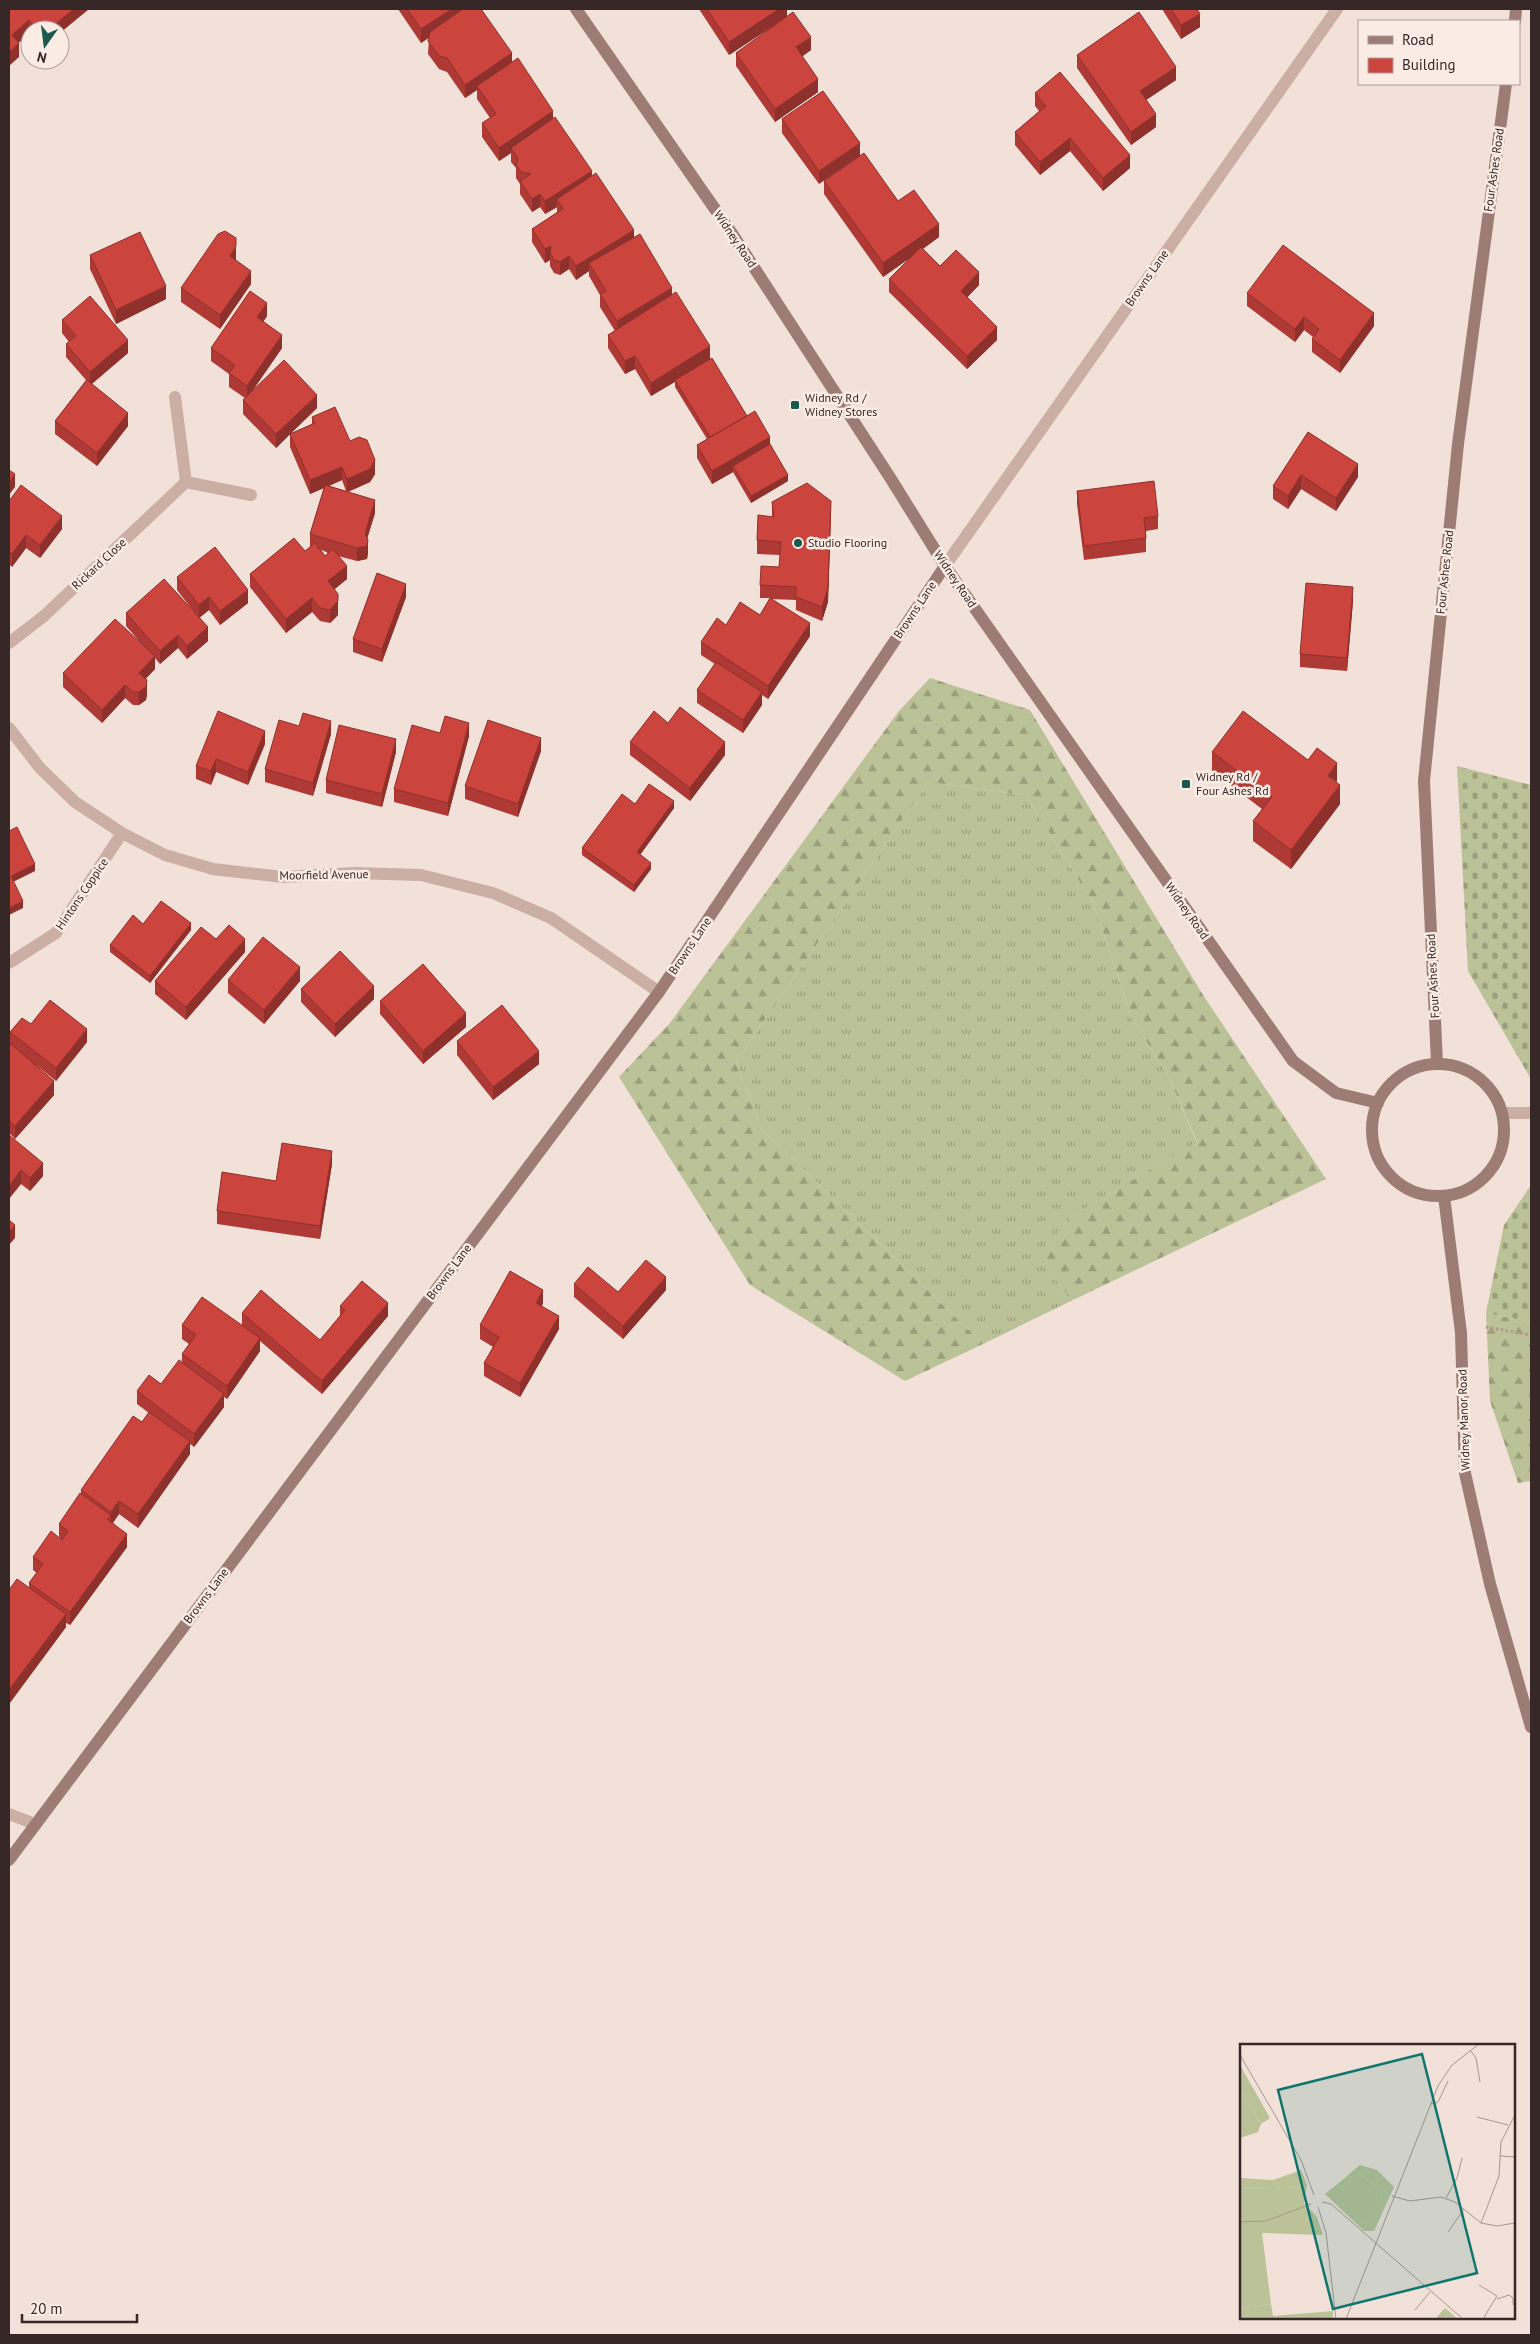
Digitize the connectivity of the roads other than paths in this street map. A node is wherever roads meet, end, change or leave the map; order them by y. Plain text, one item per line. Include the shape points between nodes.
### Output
1 (576, 9) edge
2 (1337, 9) edge
3 (1506, 85) edge
4 (175, 397) dead end
5 (186, 482) junction
6 (251, 495) dead end
7 (945, 566) junction
8 (9, 643) edge
9 (9, 728) edge
10 (122, 833) junction
11 (9, 963) edge
12 (659, 992) junction
13 (1437, 1063) junction
14 (1378, 1103) junction
15 (1503, 1113) junction
16 (1531, 1113) edge
17 (1444, 1196) junction
18 (1531, 1727) edge
19 (9, 1814) edge
20 (36, 1824) junction
21 (9, 1860) edge

1 - 7 street, Widney Road via 733,235
2 - 7 street, Browns Lane
3 - 13 street, Four Ashes Road via 1458,444 1424,781
4 - 5 street
5 - 6 street
5 - 8 street, Rickard Close via 44,616
7 - 12 street, Browns Lane
7 - 14 street, Widney Road via 1293,1061 1336,1093
9 - 10 street, Moorfield Avenue via 40,768 75,802
10 - 11 street, Hintons Coppice via 56,933
10 - 12 street, Moorfield Avenue via 166,855 213,869 283,877 421,875 493,893 550,918
12 - 20 street, Browns Lane
13 - 14 street via 1417,1067 1399,1077
13 - 15 street via 1458,1066 1478,1076 1493,1092
14 - 17 street via 1372,1123 1374,1145 1383,1166 1392,1178 1412,1191
15 - 16 street
15 - 17 street via 1505,1131 1500,1155 1486,1175 1471,1187
17 - 18 street, Widney Manor Road via 1461,1333 1465,1473 1490,1584
19 - 20 street
20 - 21 street, Browns Lane

